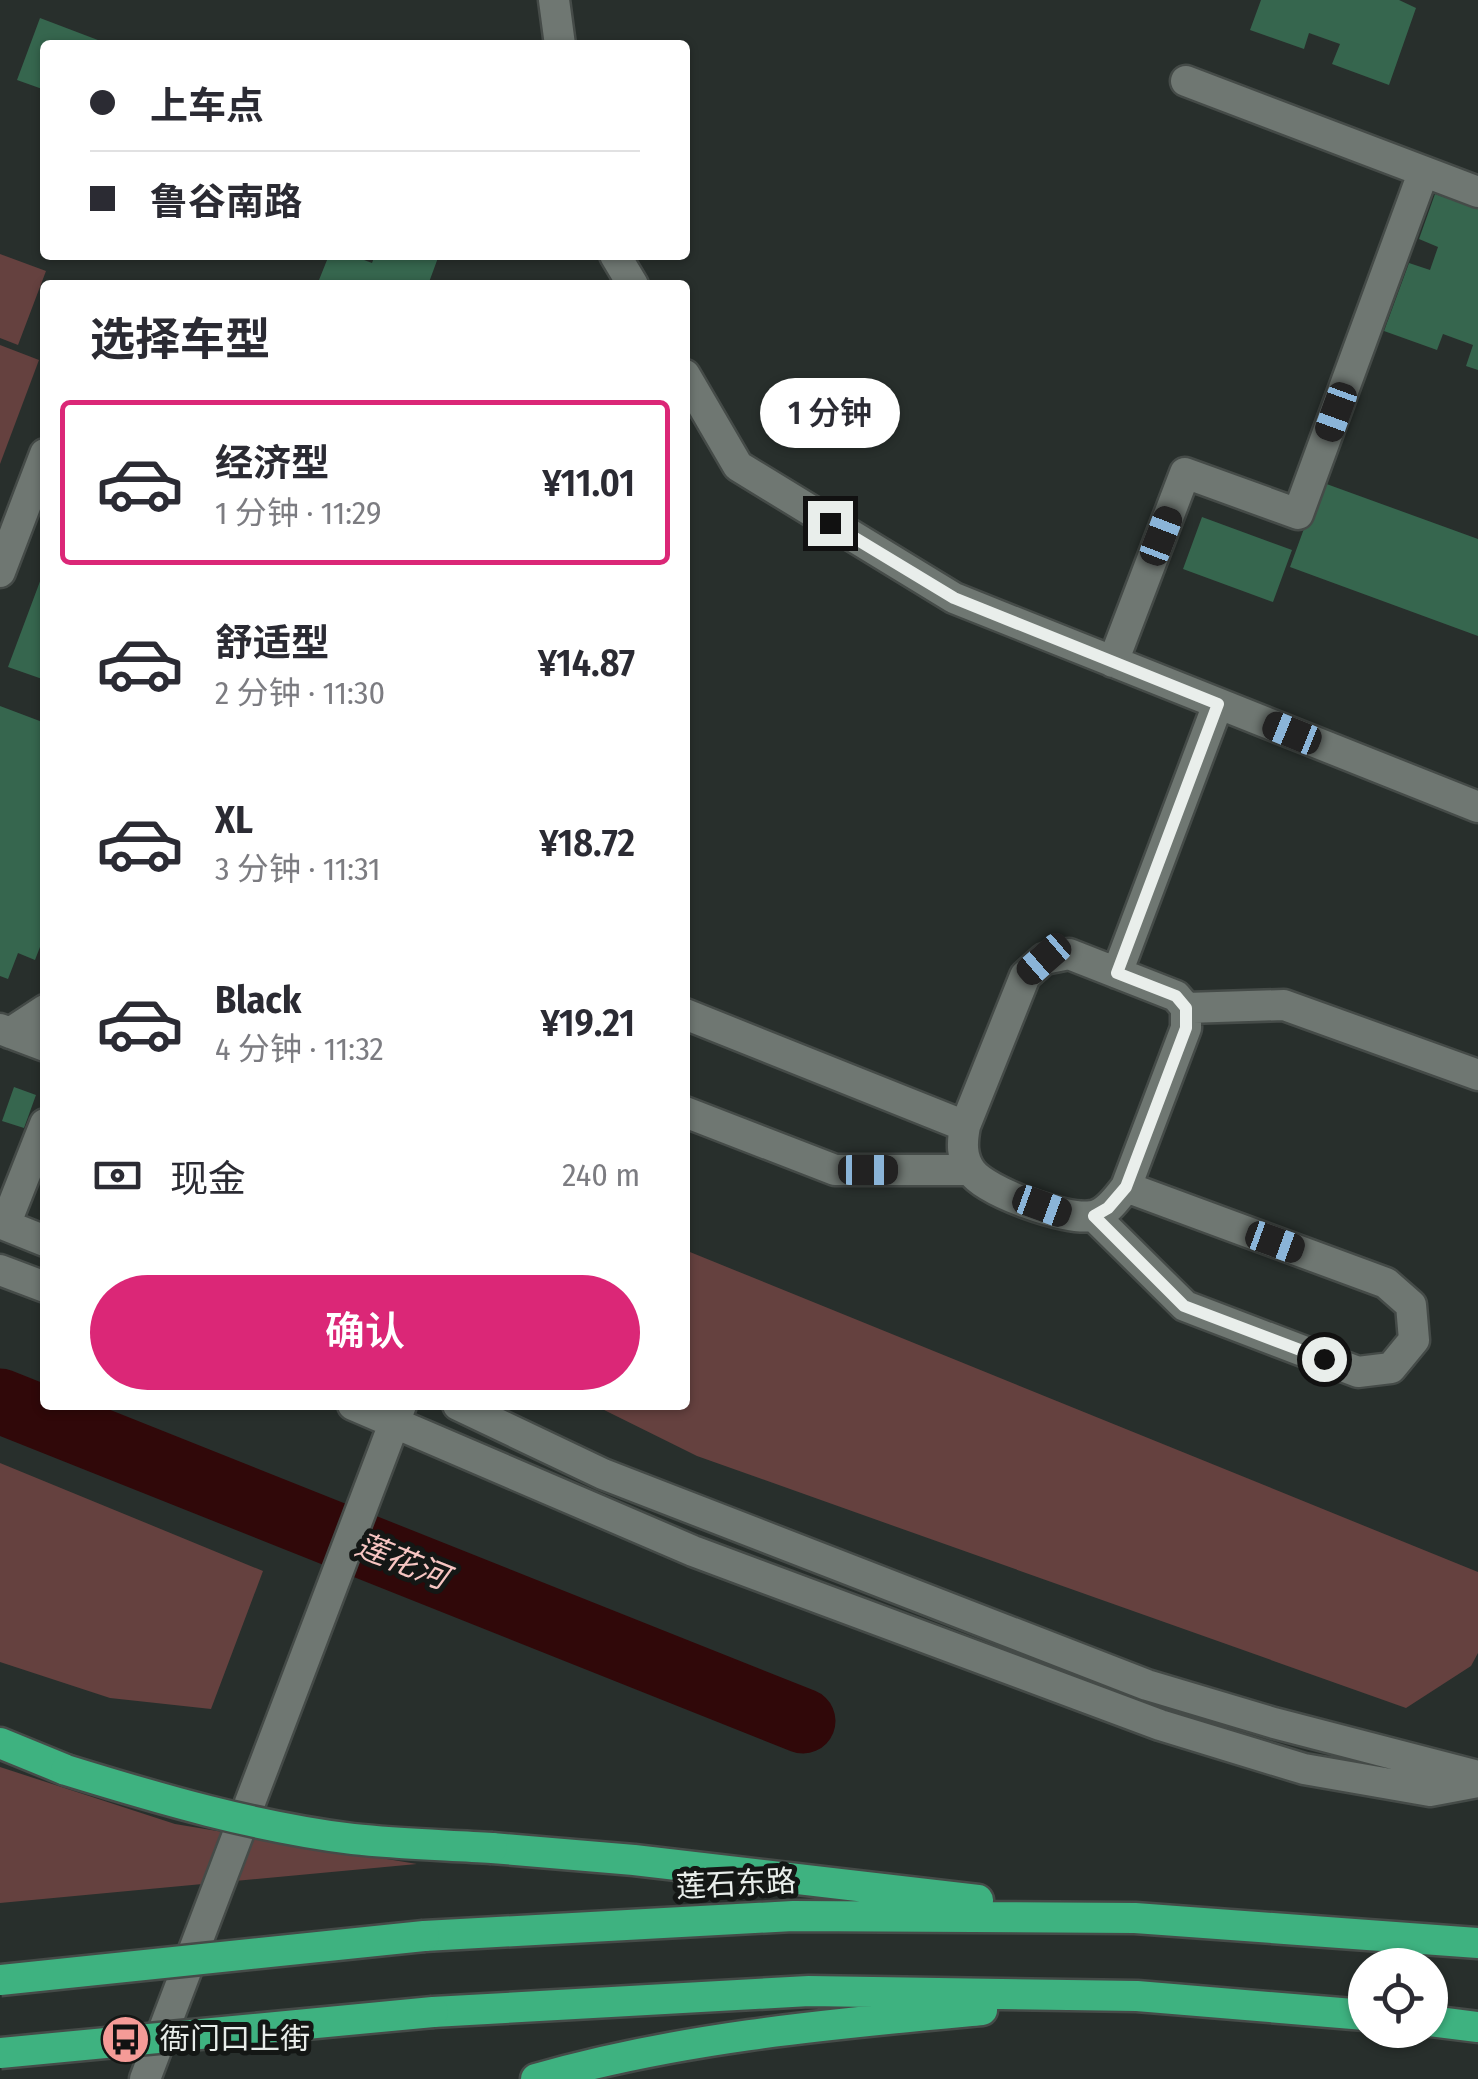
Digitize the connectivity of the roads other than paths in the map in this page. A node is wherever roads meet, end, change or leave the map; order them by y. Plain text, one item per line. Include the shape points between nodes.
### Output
1 (554, 0) edge
2 (559, 40) edge
3 (1186, 81) dead end
4 (1423, 172) junction
5 (1478, 192) edge
6 (690, 384) edge
7 (40, 467) edge
8 (0, 572) edge
9 (1112, 662) junction
10 (1218, 704) junction
11 (1478, 807) edge
12 (1117, 973) junction
13 (1186, 1008) junction
14 (40, 1013) edge
15 (690, 1016) edge
16 (5, 1031) edge
17 (40, 1044) edge
18 (1478, 1075) edge
19 (690, 1114) edge
20 (965, 1126) junction
21 (40, 1136) edge
22 (970, 1170) junction
23 (1126, 1187) junction
24 (1094, 1216) junction
25 (3, 1224) edge
26 (40, 1238) edge
27 (0, 1270) edge
28 (40, 1285) edge
29 (468, 1410) edge
30 (398, 1413) edge
31 (0, 1743) edge
32 (1478, 1779) edge
33 (1136, 1918) junction
34 (1478, 1943) edge
35 (0, 1980) edge
36 (1137, 1996) junction
37 (1348, 2014) edge
38 (1448, 2023) edge
39 (1478, 2026) edge
40 (0, 2053) edge
41 (145, 2079) edge
42 (536, 2079) edge

1 - 2 street
3 - 4 street
4 - 5 street
4 - 9 street via 1298,514 1185,472
6 - 9 street via 738,466 954,598
7 - 8 street
9 - 10 street
10 - 11 street
10 - 12 street
12 - 13 street via 1176,996
12 - 20 street via 1068,954 1044,959 1026,976
13 - 18 street via 1284,1005
13 - 23 street via 1186,1028
14 - 16 street
15 - 20 street
16 - 17 street
19 - 22 street via 834,1170
20 - 22 street via 962,1148
21 - 25 street
22 - 24 street via 988,1187 1069,1216
23 - 24 street
23 - 24 street via 1386,1283 1411,1305 1414,1340 1391,1368 1358,1372 1184,1306
25 - 26 street
27 - 28 street
29 - 32 street via 602,1474 1147,1685
30 - 32 street via 693,1551 1160,1725 1304,1770 1430,1791
30 - 41 street
31 - 33 highway, bridge via 168,1802 354,1839 634,1860
33 - 34 highway, 莲石东路
33 - 35 highway, 莲石东路, bridge via 794,1916 424,1936
36 - 37 highway
36 - 40 highway, bridge via 809,1992 433,2012
36 - 42 highway via 806,2027 600,2060
38 - 39 highway

